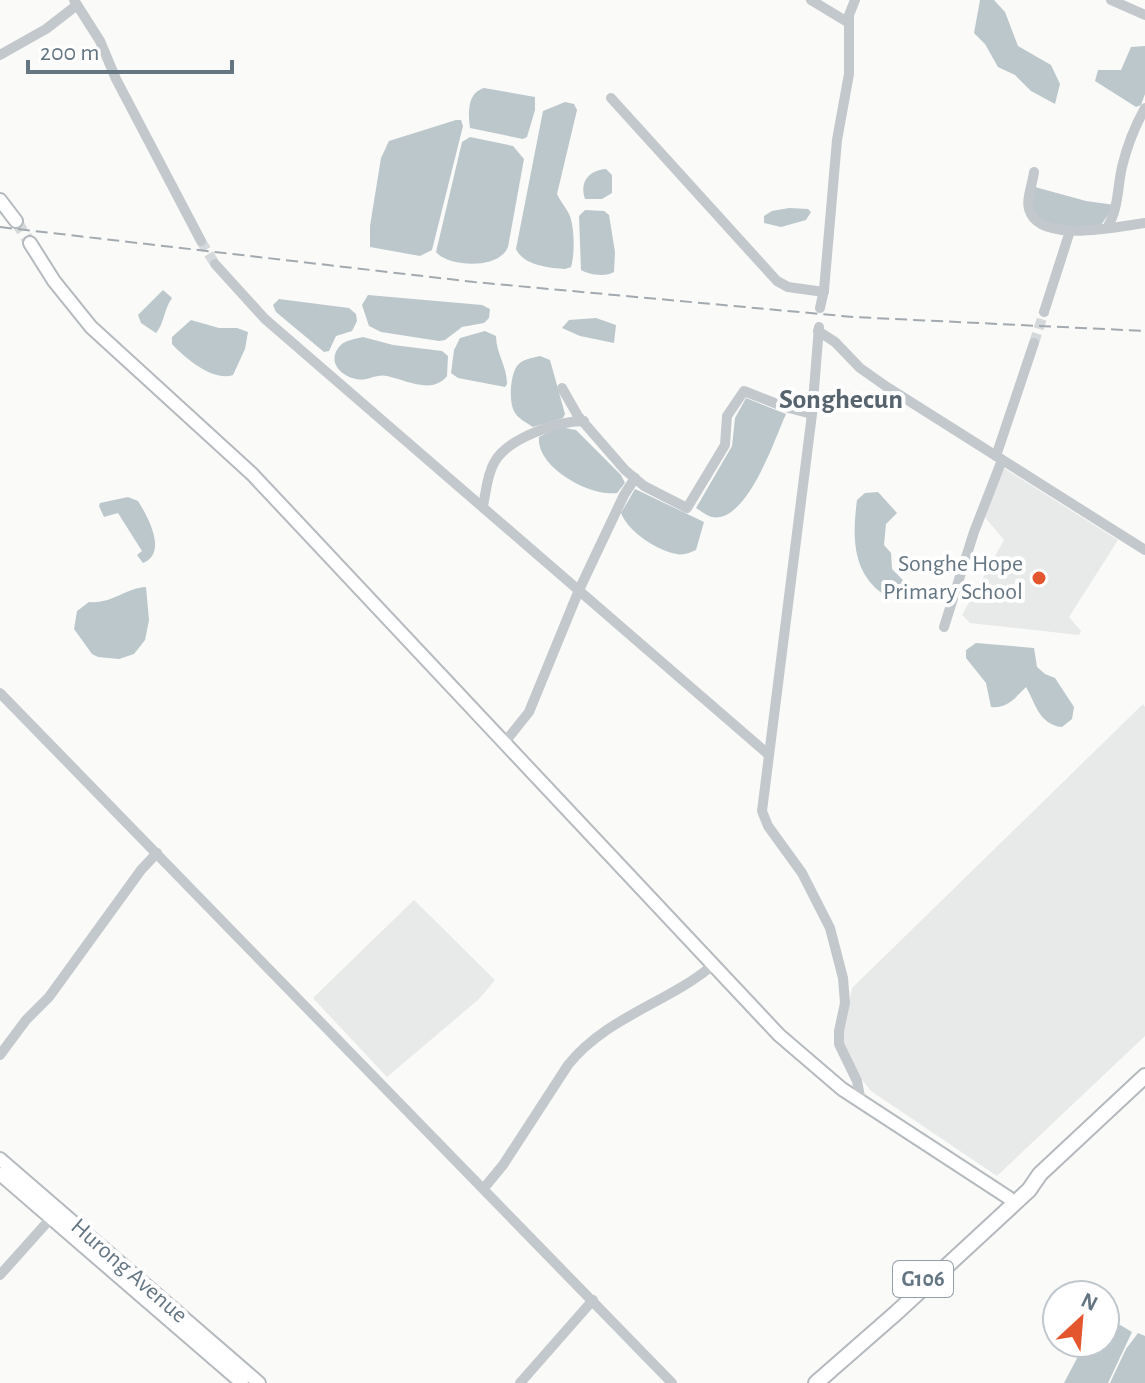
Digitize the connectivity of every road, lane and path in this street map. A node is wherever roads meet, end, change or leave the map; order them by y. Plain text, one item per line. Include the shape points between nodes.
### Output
1 (811, 0) edge
2 (855, 0) edge
3 (1111, 0) edge
4 (76, 2) edge
5 (1145, 15) edge
6 (849, 23) junction
7 (0, 55) edge
8 (611, 98) dead end
9 (1145, 108) edge
10 (1034, 172) dead end
11 (0, 200) edge
12 (16, 221) tunnel mouth
13 (1145, 223) edge
14 (1107, 228) junction
15 (1070, 231) junction
16 (201, 241) tunnel mouth
17 (30, 243) tunnel mouth
18 (215, 264) tunnel mouth
19 (824, 292) junction
20 (820, 308) dead end
21 (1044, 312) tunnel mouth
22 (1034, 343) tunnel mouth
23 (562, 388) dead end
24 (812, 414) junction
25 (584, 421) junction
26 (999, 458) junction
27 (635, 478) junction
28 (483, 506) junction
29 (1145, 550) edge
30 (579, 590) junction
31 (944, 627) dead end
32 (0, 693) edge
33 (505, 742) junction
34 (769, 755) junction
35 (157, 853) junction
36 (713, 965) junction
37 (0, 1055) edge
38 (1145, 1076) edge
39 (861, 1102) junction
40 (0, 1159) edge
41 (0, 1174) edge
42 (1040, 1174) junction
43 (484, 1188) junction
44 (1009, 1198) junction
45 (51, 1218) junction
46 (0, 1275) edge
47 (593, 1300) junction
48 (242, 1383) edge
49 (259, 1383) edge
50 (520, 1383) edge
51 (672, 1383) edge
52 (804, 1383) edge
53 (816, 1383) edge

1 - 6 street
2 - 6 street
3 - 5 street
4 - 7 street via 52,25
4 - 16 street
6 - 19 street via 849,74 837,140
8 - 19 street via 777,281
9 - 14 street via 1133,132 1118,205
10 - 15 street via 1029,210 1044,224
11 - 12 main road
13 - 14 street
14 - 15 street
15 - 21 street
17 - 33 main road via 98,335 252,474
18 - 28 street via 265,319
19 - 20 street
22 - 26 street
23 - 25 street
24 - 26 street via 818,329 860,368
24 - 27 street via 744,391 727,416 725,445 687,508
24 - 34 street
25 - 27 street
25 - 28 street via 541,430 499,456
26 - 29 street
26 - 31 street
27 - 30 street
28 - 30 street
30 - 33 street via 529,712
30 - 34 street
32 - 35 street
33 - 36 main road
34 - 39 street via 763,816 802,873 830,928 845,1003 839,1044
35 - 37 street
35 - 43 street
36 - 39 main road via 792,1047
36 - 43 street via 579,1051
38 - 42 highway, G106
39 - 44 main road
40 - 49 main road, Hurong Avenue
41 - 45 main road, Hurong Avenue
42 - 44 highway, G106
42 - 53 highway, G106 via 952,1262
43 - 47 street
44 - 52 highway, G106
45 - 46 street
45 - 48 main road, Hurong Avenue
47 - 50 street
47 - 51 street

